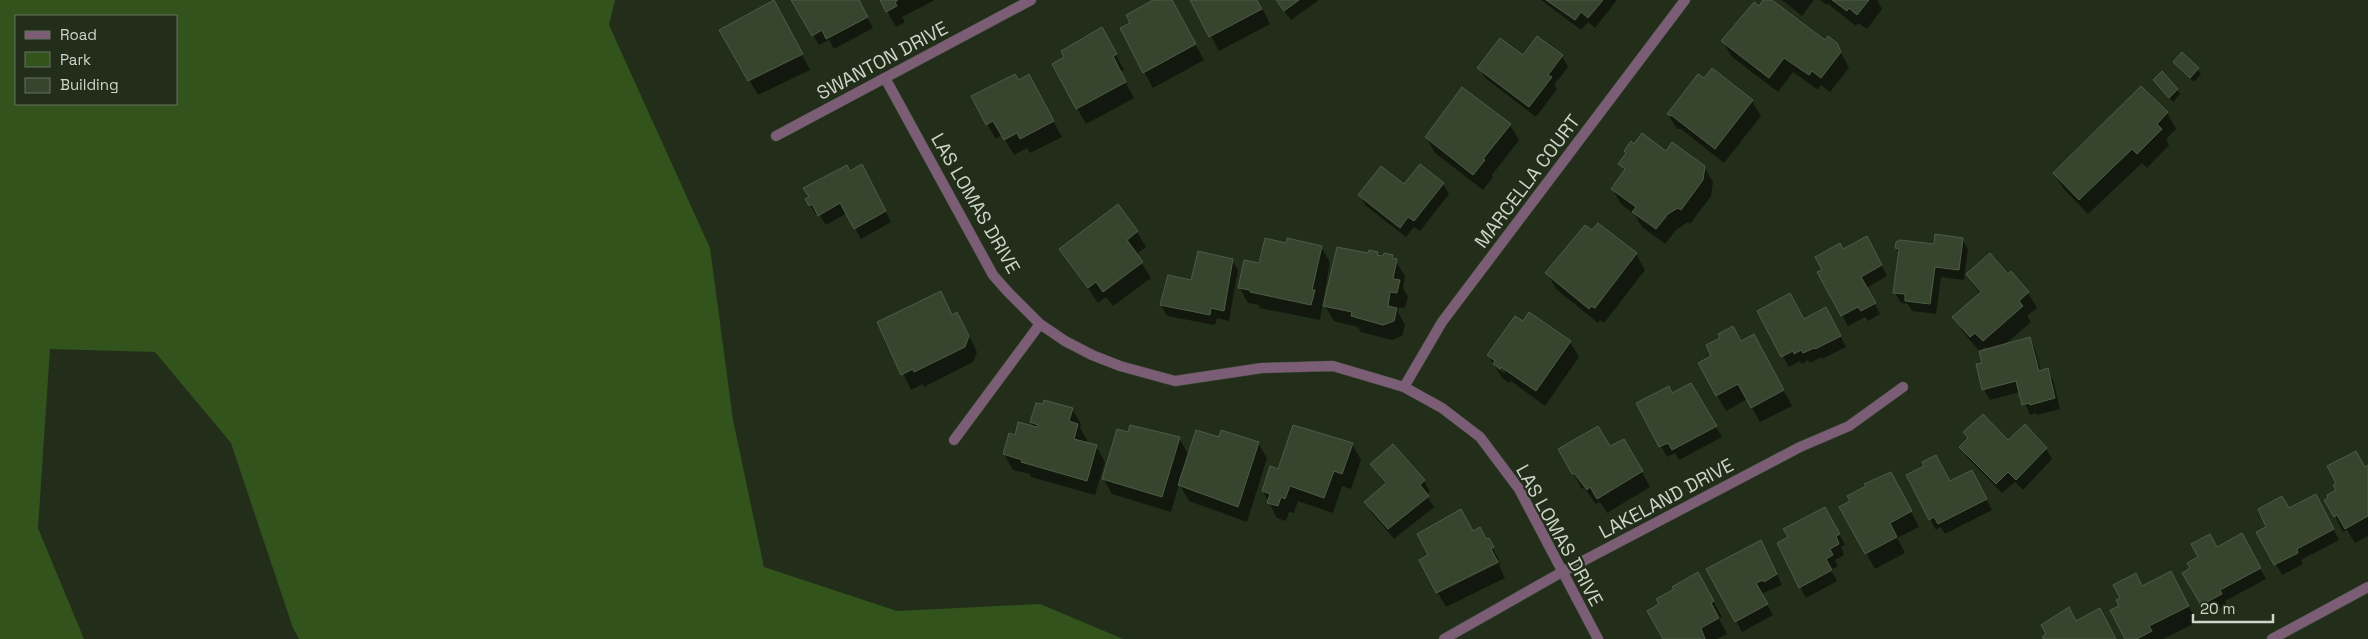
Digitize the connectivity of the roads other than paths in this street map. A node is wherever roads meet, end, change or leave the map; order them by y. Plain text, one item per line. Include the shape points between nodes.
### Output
1 (1031, 0) edge
2 (1684, 0) edge
3 (885, 78) junction
4 (776, 136) dead end
5 (1040, 324) junction
6 (1404, 387) junction
7 (1903, 387) dead end
8 (954, 440) dead end
9 (1562, 572) junction
10 (2368, 587) edge
11 (1444, 639) edge
12 (1598, 639) edge
13 (2272, 639) edge

1 - 3 street, SWANTON DRIVE
2 - 6 street, MARCELLA COURT via 1442,322
3 - 4 street, SWANTON DRIVE
3 - 5 street, LAS LOMAS DRIVE via 993,275
5 - 6 street, LAS LOMAS DRIVE via 1092,355 1175,381 1262,368 1333,366
5 - 8 street
6 - 9 street, LAS LOMAS DRIVE via 1442,408 1480,437 1519,489
7 - 9 street, LAKELAND DRIVE via 1849,426 1800,447
9 - 11 street, LAKELAND DRIVE
9 - 12 street, LAS LOMAS DRIVE
10 - 13 street

